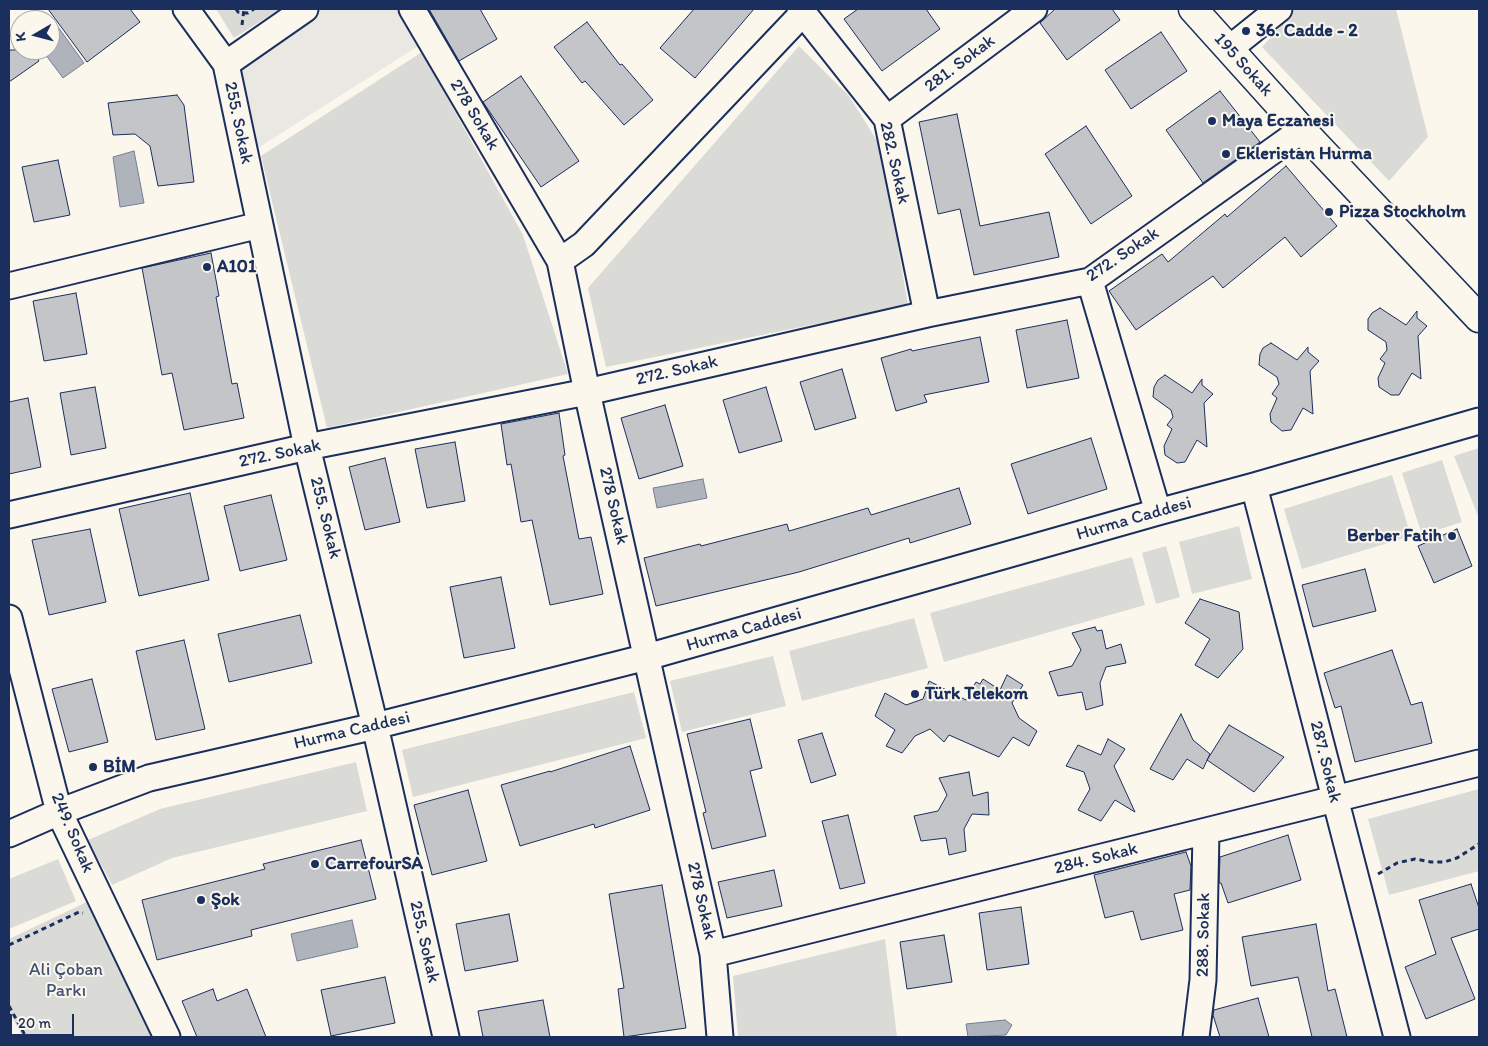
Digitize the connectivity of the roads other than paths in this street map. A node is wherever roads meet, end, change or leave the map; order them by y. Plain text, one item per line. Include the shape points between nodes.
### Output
1 (186, 9) edge
2 (305, 9) edge
3 (412, 9) edge
4 (1034, 9) edge
5 (1193, 9) edge
6 (1280, 9) edge
7 (801, 11) edge
8 (1229, 49) junction
9 (226, 64) junction
10 (887, 119) junction
11 (1302, 130) junction
12 (260, 226) junction
13 (560, 260) junction
14 (1090, 281) junction
15 (9, 286) edge
16 (927, 314) junction
17 (1479, 318) edge
18 (587, 392) junction
19 (1479, 421) edge
20 (307, 447) junction
21 (1254, 486) junction
22 (1158, 512) junction
23 (9, 515) edge
24 (9, 618) edge
25 (647, 657) junction
26 (375, 726) junction
27 (1479, 763) edge
28 (1335, 800) junction
29 (59, 812) junction
30 (1206, 832) junction
31 (9, 834) edge
32 (713, 954) junction
33 (167, 1037) edge
34 (446, 1037) edge
35 (720, 1037) edge
36 (1196, 1037) edge
37 (1397, 1037) edge

1 - 9 street, 255. Sokak
2 - 9 street
3 - 13 street, 278 Sokak
4 - 10 street, 281. Sokak
5 - 8 street, 195 Sokak
6 - 8 street
7 - 10 street, 282. Sokak
7 - 13 street via 584,244
8 - 11 street, 195 Sokak
9 - 12 street, 255. Sokak
10 - 16 street, 282. Sokak
11 - 14 street, 272. Sokak
11 - 17 street, 195 Sokak
12 - 15 street
12 - 20 street, 255. Sokak
13 - 18 street, 278 Sokak
14 - 16 street, 272. Sokak
14 - 22 street
16 - 18 street, 272. Sokak
18 - 20 street, 272. Sokak
18 - 25 street, 278 Sokak
19 - 21 street, Hurma Caddesi
20 - 23 street, 272. Sokak
20 - 26 street, 255. Sokak
21 - 22 street, Hurma Caddesi
21 - 28 street, 287. Sokak
22 - 25 street, Hurma Caddesi
24 - 29 street, 249. Sokak
25 - 26 street, Hurma Caddesi
25 - 32 street, 278 Sokak
26 - 29 street, Hurma Caddesi via 149,778
26 - 34 street, 255. Sokak
27 - 28 street, 284. Sokak
28 - 30 street, 284. Sokak
28 - 37 street, 287. Sokak
29 - 31 street, Hurma Caddesi
29 - 33 street, 249. Sokak
30 - 32 street, 284. Sokak
30 - 36 street, 288. Sokak via 1203,980
32 - 35 street, 278 Sokak

